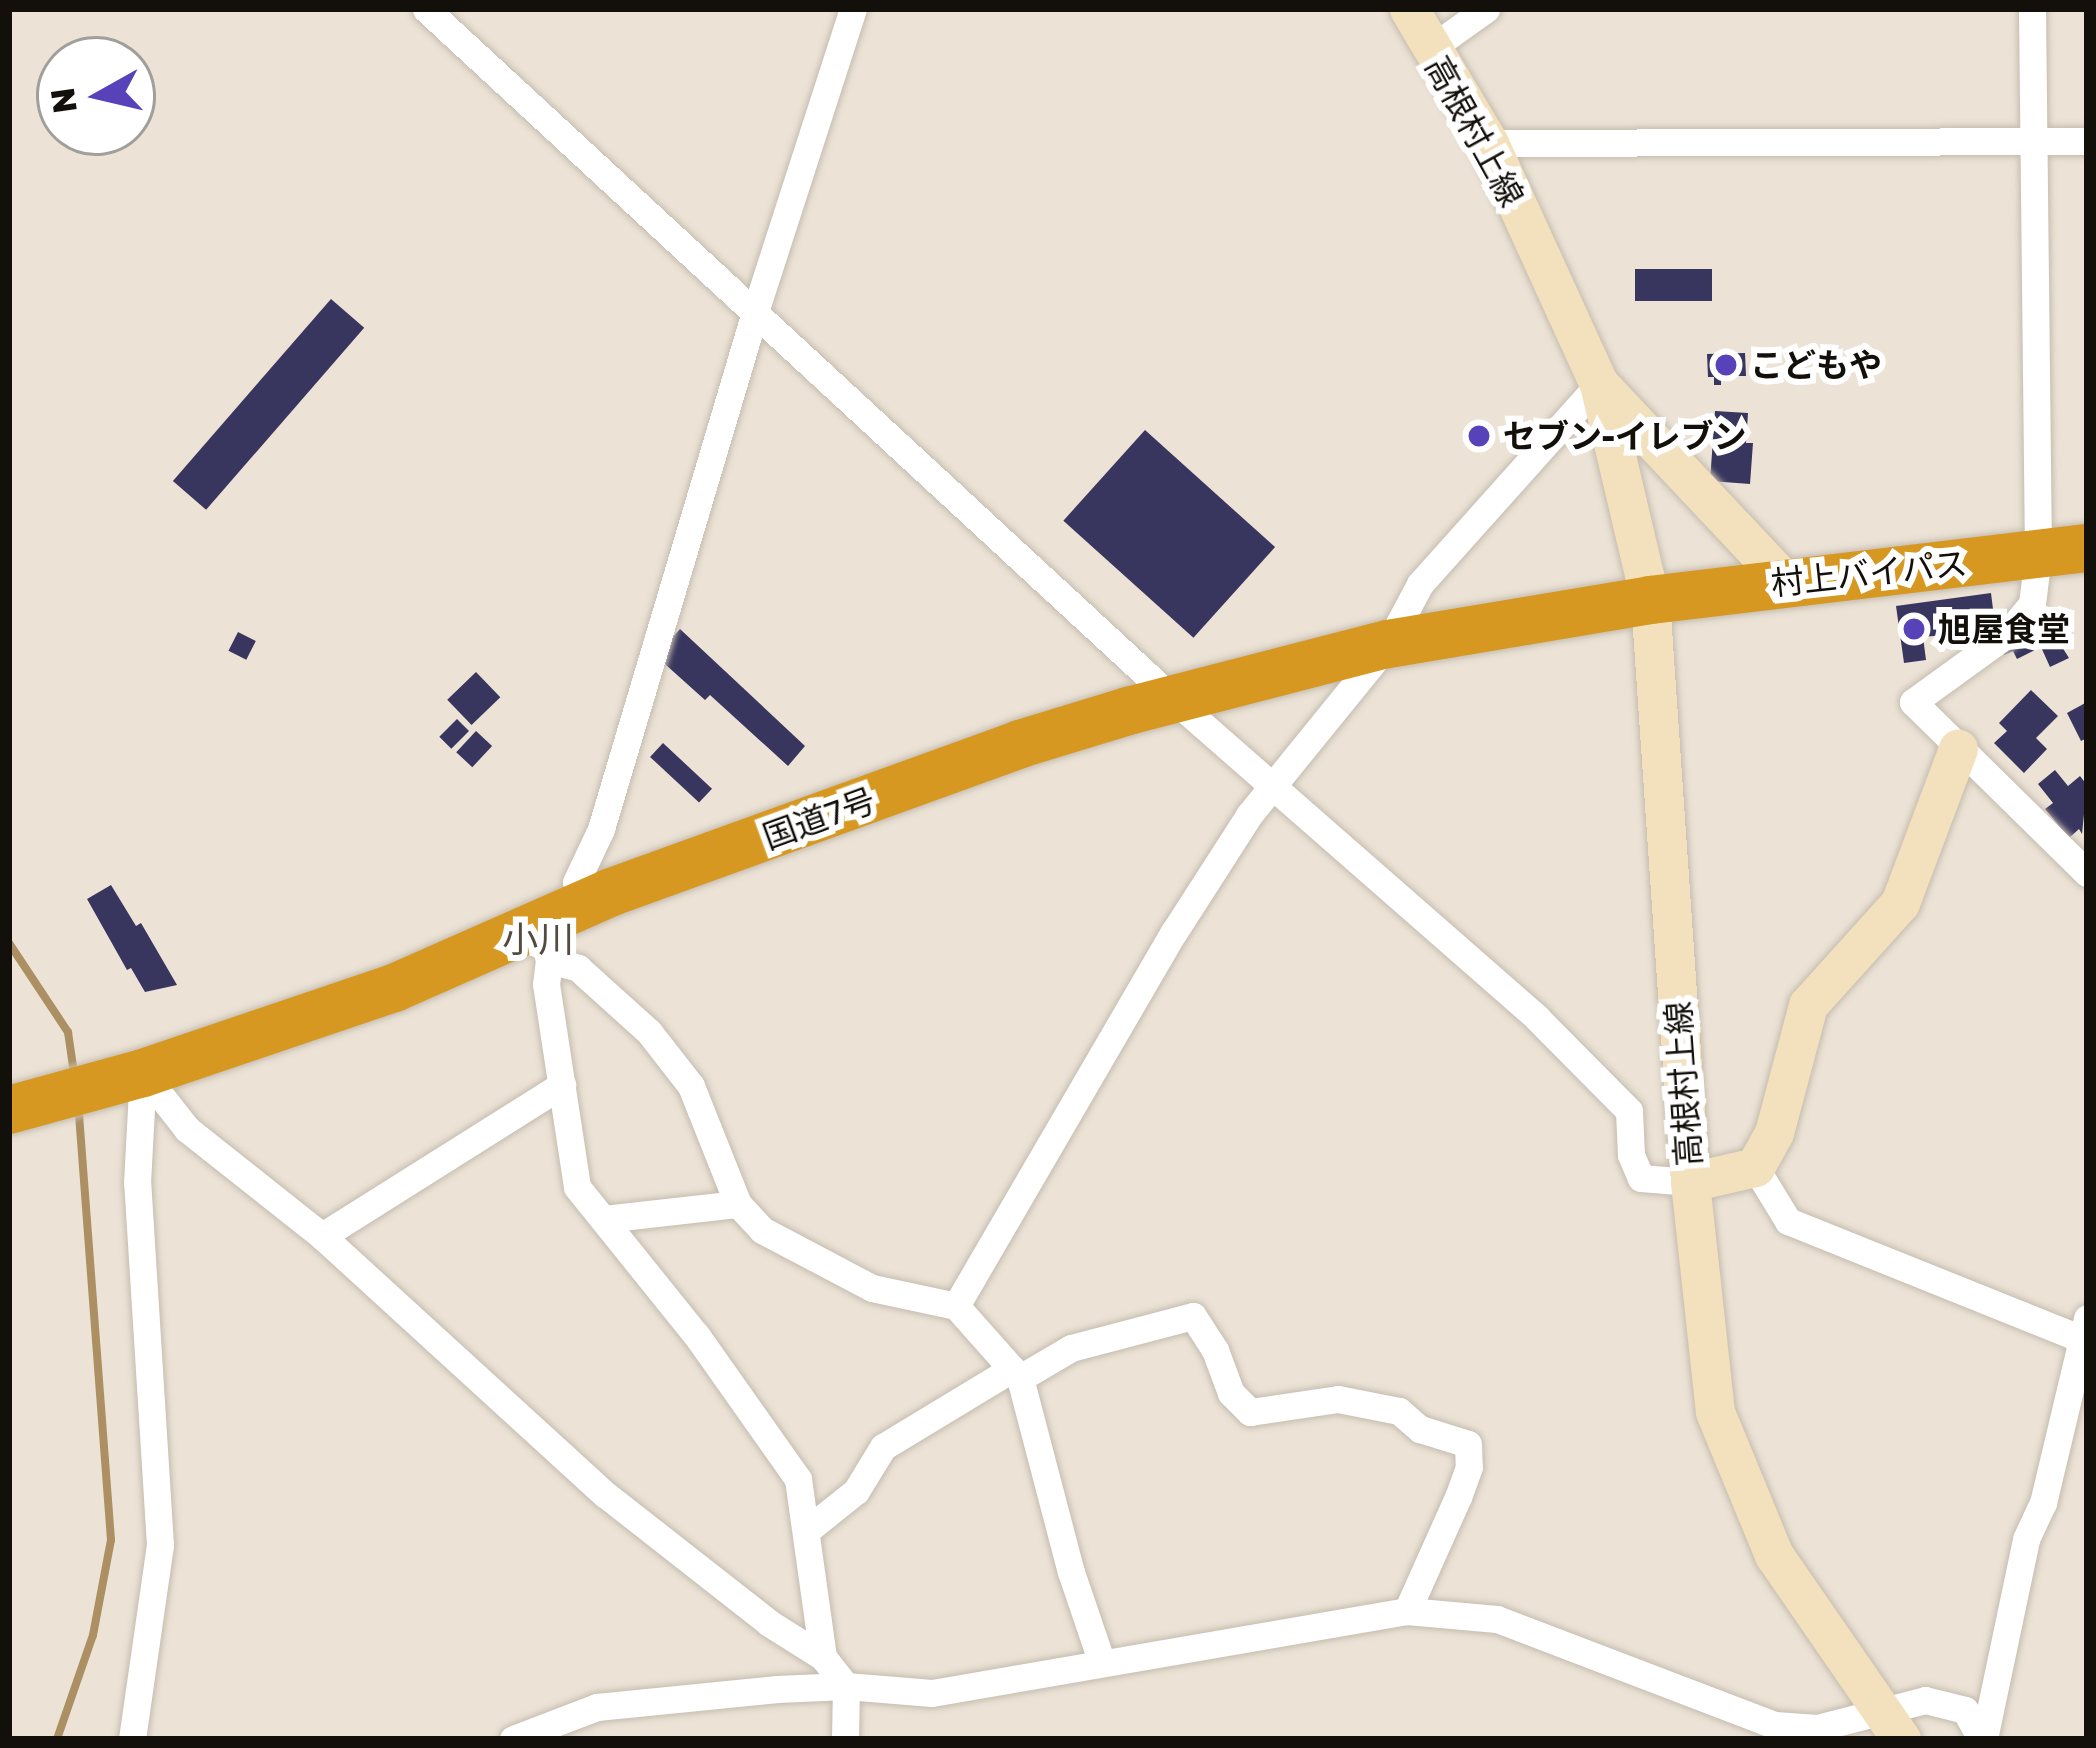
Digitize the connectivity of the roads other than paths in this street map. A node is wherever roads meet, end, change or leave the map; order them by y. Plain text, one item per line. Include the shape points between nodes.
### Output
1 (426, 9) edge
2 (853, 9) edge
3 (1408, 9) edge
4 (1486, 9) edge
5 (2032, 9) edge
6 (1430, 49) junction
7 (2032, 141) junction
8 (2087, 141) edge
9 (1490, 142) junction
10 (754, 312) junction
11 (1599, 384) junction
12 (2087, 548) edge
13 (2038, 554) junction
14 (1785, 581) junction
15 (1650, 599) junction
16 (1388, 644) junction
17 (1173, 699) junction
18 (1958, 749) junction
19 (1272, 785) junction
20 (2087, 873) edge
21 (584, 906) junction
22 (544, 942) junction
23 (143, 1073) junction
24 (562, 1085) junction
25 (9, 1110) edge
26 (1755, 1167) junction
27 (1690, 1182) junction
28 (738, 1204) junction
29 (604, 1219) junction
30 (322, 1236) junction
31 (956, 1306) junction
32 (2084, 1328) edge
33 (1016, 1373) junction
34 (806, 1531) junction
35 (1407, 1611) junction
36 (823, 1657) junction
37 (1101, 1660) junction
38 (846, 1686) junction
39 (1892, 1726) edge
40 (132, 1739) edge
41 (513, 1739) edge
42 (844, 1739) edge
43 (1982, 1739) edge

1 - 10 street
2 - 10 street
3 - 6 main road, 高根村上線
4 - 6 street
5 - 7 street
6 - 9 main road, 高根村上線
7 - 8 street
7 - 9 street
7 - 13 street
9 - 11 main road, 高根村上線
10 - 17 street
10 - 21 street via 601,829 576,882
11 - 14 main road, 高根村上線
11 - 15 main road, 高根村上線
11 - 16 street via 1420,584
12 - 13 highway, 村上バイパス
13 - 14 highway, 村上バイパス
13 - 18 street via 2032,604 2007,634 1913,702
14 - 15 highway, 村上バイパス
15 - 16 highway, 国道7号
15 - 27 main road, 高根村上線
16 - 17 highway, 国道7号
16 - 19 street
17 - 19 street
17 - 21 highway, 国道7号 via 1020,744
18 - 20 street
18 - 26 main road via 1900,903 1808,1005 1774,1133
19 - 27 street via 1537,1018 1629,1111 1641,1178
19 - 31 street via 1174,932
21 - 22 highway, 国道7号
22 - 23 highway, 国道7号
22 - 24 street
22 - 28 street via 649,1032 692,1086
23 - 25 highway, 国道7号
23 - 30 street via 187,1129
23 - 40 street via 137,1183 160,1545
24 - 29 street via 577,1187
24 - 30 street
26 - 27 main road
26 - 32 street via 1788,1221
27 - 39 main road, 高根村上線 via 1715,1412 1774,1555
28 - 29 street
28 - 31 street via 762,1230 872,1288
29 - 34 street via 798,1479
30 - 36 street via 606,1495
31 - 33 street
32 - 43 street
33 - 34 street via 883,1447 856,1491
33 - 35 street via 1071,1348 1193,1316 1231,1393 1250,1412 1339,1399 1400,1411 1420,1429 1468,1444 1458,1497
33 - 37 street
34 - 36 street
35 - 37 street
35 - 39 street via 1497,1619 1775,1725
36 - 38 street
37 - 38 street via 932,1693
38 - 41 street via 597,1707
38 - 42 street
39 - 43 street via 1925,1700 1965,1710

